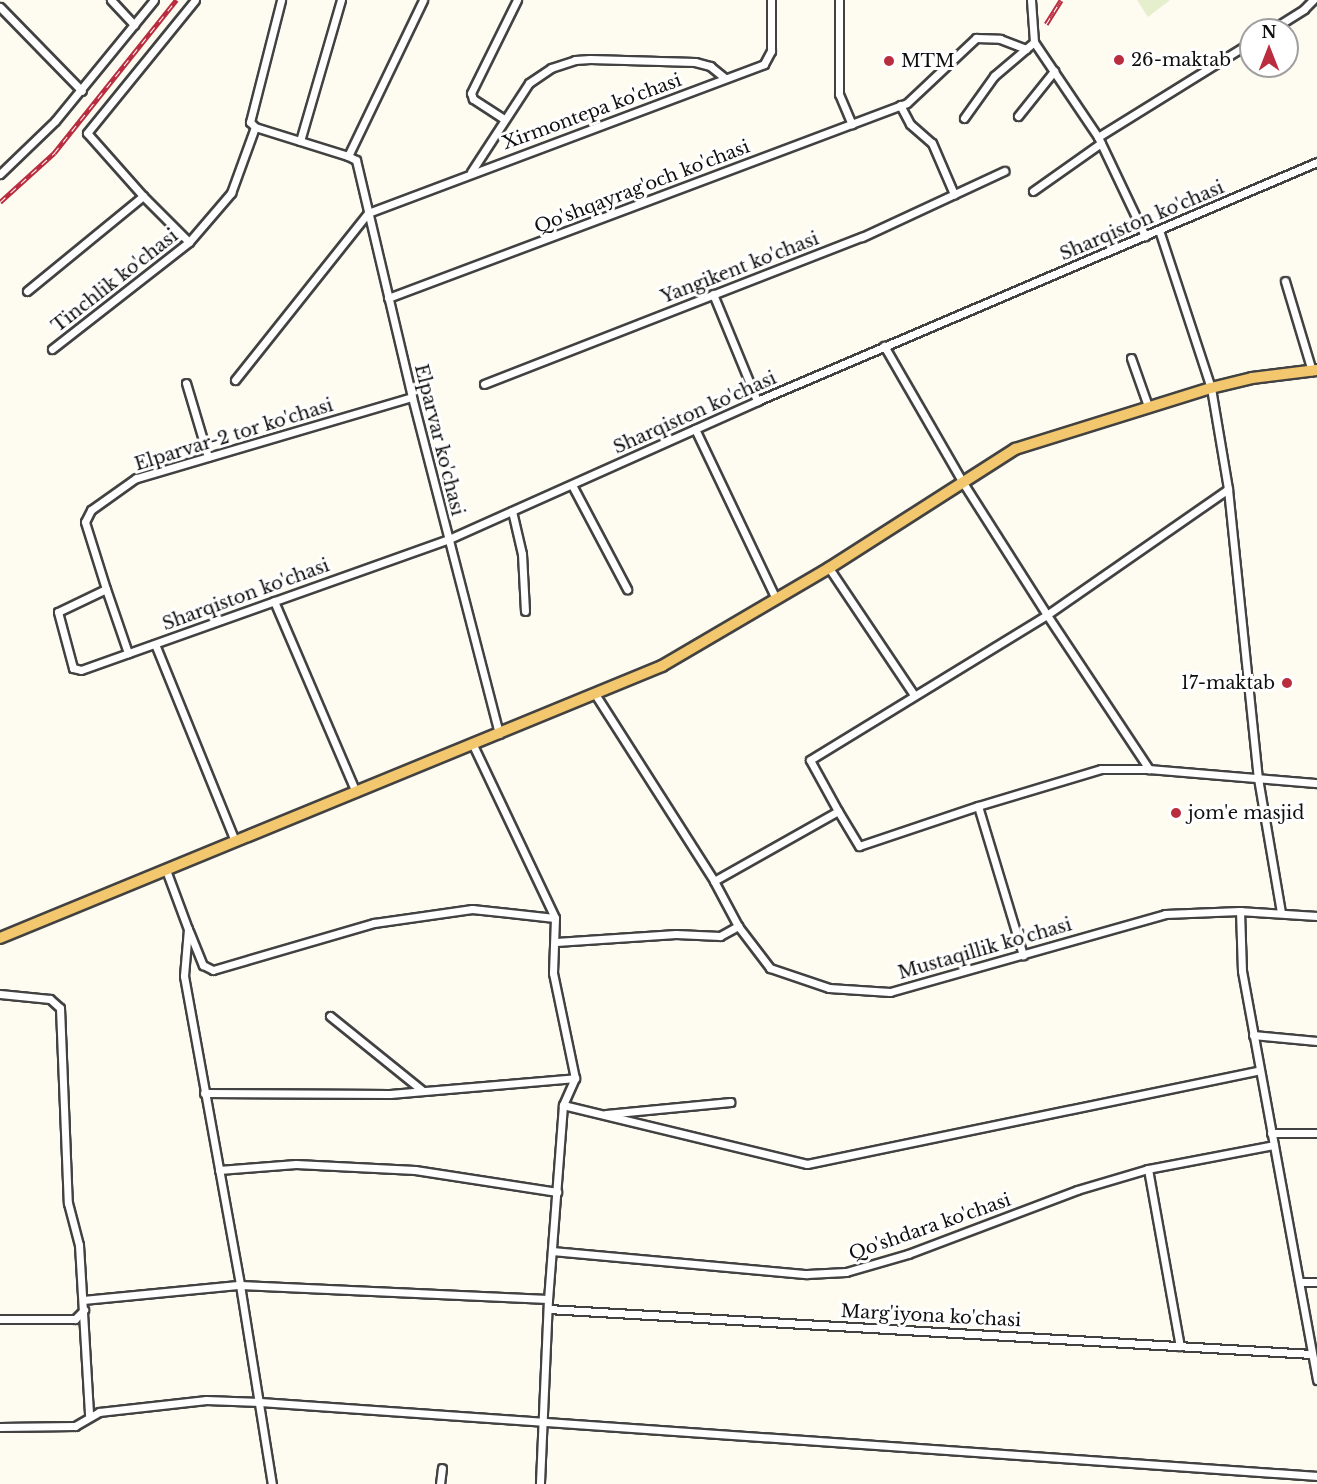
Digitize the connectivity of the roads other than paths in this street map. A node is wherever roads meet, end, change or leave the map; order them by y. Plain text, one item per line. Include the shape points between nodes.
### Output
1 (111, 0) edge
2 (154, 0) edge
3 (195, 0) edge
4 (281, 0) edge
5 (340, 0) edge
6 (517, 0) edge
7 (771, 0) edge
8 (839, 0) edge
9 (1030, 0) edge
10 (1312, 0) edge
11 (420, 1) edge
12 (0, 7) edge
13 (1289, 18) edge
14 (134, 25) junction
15 (1034, 42) junction
16 (1026, 49) junction
17 (1239, 50) edge
18 (1054, 71) junction
19 (725, 78) junction
20 (82, 91) junction
21 (904, 104) junction
22 (1018, 116) dead end
23 (964, 118) dead end
24 (504, 119) junction
25 (852, 124) junction
26 (255, 127) junction
27 (1099, 140) junction
28 (300, 141) junction
29 (348, 156) junction
30 (1317, 162) edge
31 (1004, 171) dead end
32 (471, 172) junction
33 (0, 174) edge
34 (1033, 191) dead end
35 (954, 194) junction
36 (143, 196) junction
37 (368, 213) junction
38 (1159, 230) junction
39 (1145, 236) junction
40 (189, 242) junction
41 (1285, 281) dead end
42 (27, 291) dead end
43 (713, 294) junction
44 (388, 298) junction
45 (884, 346) junction
46 (52, 349) dead end
47 (1131, 358) dead end
48 (1314, 371) edge
49 (235, 380) dead end
50 (186, 383) dead end
51 (484, 384) dead end
52 (1211, 388) junction
53 (411, 397) junction
54 (757, 401) junction
55 (1148, 406) junction
56 (695, 429) junction
57 (208, 457) junction
58 (962, 481) junction
59 (572, 485) junction
60 (1228, 489) junction
61 (512, 511) junction
62 (449, 539) junction
63 (829, 568) junction
64 (106, 589) junction
65 (627, 589) dead end
66 (776, 599) junction
67 (274, 601) junction
68 (525, 610) dead end
69 (1047, 615) junction
70 (155, 644) junction
71 (128, 653) junction
72 (596, 694) junction
73 (914, 695) junction
74 (499, 734) junction
75 (473, 745) junction
76 (1149, 769) junction
77 (1258, 778) junction
78 (1317, 783) edge
79 (356, 792) junction
80 (978, 806) junction
81 (838, 811) junction
82 (235, 841) junction
83 (166, 870) junction
84 (714, 881) junction
85 (1240, 911) junction
86 (1281, 912) junction
87 (1317, 916) edge
88 (555, 918) junction
89 (738, 926) junction
90 (188, 929) junction
91 (0, 938) edge
92 (556, 942) junction
93 (1023, 955) junction
94 (0, 994) edge
95 (330, 1016) dead end
96 (1253, 1035) junction
97 (1317, 1041) edge
98 (1259, 1070) junction
99 (575, 1078) junction
100 (423, 1092) junction
101 (204, 1093) junction
102 (730, 1102) dead end
103 (563, 1105) junction
104 (601, 1114) junction
105 (1317, 1132) edge
106 (1271, 1133) junction
107 (1274, 1145) junction
108 (1148, 1169) junction
109 (219, 1170) junction
110 (557, 1192) junction
111 (552, 1251) junction
112 (1301, 1282) junction
113 (1317, 1282) edge
114 (240, 1285) junction
115 (549, 1299) junction
116 (83, 1300) junction
117 (548, 1309) junction
118 (84, 1310) junction
119 (0, 1319) edge
120 (1180, 1346) junction
121 (1311, 1354) junction
122 (1317, 1380) edge
123 (260, 1402) junction
124 (89, 1415) junction
125 (544, 1422) junction
126 (0, 1426) edge
127 (442, 1468) dead end
128 (1317, 1476) edge
129 (272, 1484) edge
130 (440, 1484) edge
131 (540, 1484) edge

1 - 14 street
2 - 14 street
3 - 36 street via 87,133
4 - 26 street, Tinchlik ko'chasi via 250,122
5 - 28 street
6 - 24 street via 471,93 472,99
7 - 19 street, Xirmontepa ko'chasi via 768,61
8 - 25 street via 838,94
9 - 15 street
10 - 13 street
11 - 29 street
12 - 20 street
14 - 20 street
15 - 16 street
15 - 18 street
16 - 21 street via 1000,39 976,38
16 - 23 street via 994,76
17 - 27 street
18 - 22 street
18 - 27 street
19 - 24 street via 710,66 695,62 575,60 540,74
19 - 32 street, Xirmontepa ko'chasi
20 - 33 street
21 - 25 street, Qo'shqayrag'och ko'chasi
21 - 35 street via 910,124 932,143
24 - 32 street
25 - 44 street, Qo'shqayrag'och ko'chasi
26 - 28 street
26 - 40 street, Tinchlik ko'chasi via 231,193
27 - 34 street
27 - 39 street
28 - 29 street
29 - 37 street, Elparvar ko'chasi via 356,160
30 - 38 street, Sharqiston ko'chasi
31 - 35 street, Yangikent ko'chasi
32 - 37 street, Xirmontepa ko'chasi
35 - 43 street, Yangikent ko'chasi via 862,237
36 - 40 street
36 - 42 street
37 - 44 street, Elparvar ko'chasi
37 - 49 street
38 - 39 street, Sharqiston ko'chasi
38 - 52 street
39 - 45 street, Sharqiston ko'chasi
40 - 46 street, Tinchlik ko'chasi
41 - 48 street
43 - 51 street, Yangikent ko'chasi
43 - 54 street
44 - 53 street, Elparvar ko'chasi
45 - 54 street, Sharqiston ko'chasi
45 - 58 street
47 - 55 street
48 - 52 main road
50 - 57 street
52 - 55 main road
52 - 60 street
53 - 57 street, Elparvar-2 tor ko'chasi
53 - 62 street, Elparvar ko'chasi
54 - 56 street, Sharqiston ko'chasi
55 - 58 main road via 1016,448
56 - 59 street, Sharqiston ko'chasi
56 - 66 street
57 - 64 street, Elparvar-2 tor ko'chasi via 136,478 87,515 85,522
58 - 63 main road
58 - 69 street
59 - 61 street, Sharqiston ko'chasi
59 - 65 street
60 - 69 street
60 - 77 street
61 - 62 street, Sharqiston ko'chasi
61 - 68 street via 522,554
62 - 67 street, Sharqiston ko'chasi
62 - 74 street, Elparvar ko'chasi
63 - 66 main road
63 - 73 street
64 - 71 street
64 - 71 street, Sharqiston ko'chasi via 58,612 71,665 78,669
66 - 72 main road via 662,666
67 - 70 street, Sharqiston ko'chasi
67 - 79 street
69 - 73 street
69 - 76 street
70 - 71 street, Sharqiston ko'chasi
70 - 82 street
72 - 74 main road
72 - 84 street, Mustaqillik ko'chasi
73 - 81 street via 810,760
74 - 75 main road
75 - 79 main road
75 - 88 street
76 - 77 street
76 - 80 street via 1101,769
77 - 78 street
77 - 86 street
79 - 82 main road
80 - 81 street via 858,846
80 - 93 street
81 - 84 street
82 - 83 main road
83 - 90 street
83 - 91 main road
84 - 89 street, Mustaqillik ko'chasi
85 - 86 street, Mustaqillik ko'chasi
85 - 93 street, Mustaqillik ko'chasi via 1165,914
85 - 96 street via 1242,970
86 - 87 street, Mustaqillik ko'chasi
88 - 90 street via 472,909 374,923 213,970 203,965
88 - 92 street
89 - 92 street via 720,936 676,934
89 - 93 street, Mustaqillik ko'chasi via 770,968 830,988 890,992
90 - 101 street via 184,976
92 - 99 street via 553,973
94 - 116 street via 50,999 60,1008 68,1203 78,1245
95 - 100 street
96 - 97 street
96 - 98 street
98 - 104 street via 807,1164
98 - 106 street
99 - 100 street
99 - 103 street
100 - 101 street
101 - 109 street
102 - 104 street
103 - 104 street
103 - 110 street
105 - 106 street
106 - 107 street
107 - 108 street, Qo'shdara ko'chasi
107 - 112 street
108 - 111 street, Qo'shdara ko'chasi via 1077,1190 908,1254 846,1272 807,1274
108 - 120 street
109 - 110 street via 296,1164 416,1170
109 - 114 street
110 - 111 street
111 - 115 street
112 - 113 street
112 - 121 street
114 - 115 street
114 - 116 street
114 - 123 street
115 - 117 street
116 - 118 street
117 - 120 street, Marg'iyona ko'chasi
117 - 125 street
118 - 119 street via 75,1318
118 - 124 street
120 - 121 street, Marg'iyona ko'chasi
121 - 122 street
123 - 124 street via 206,1400
123 - 125 street
123 - 129 street
124 - 126 street via 75,1426
125 - 128 street
125 - 131 street
127 - 130 street

